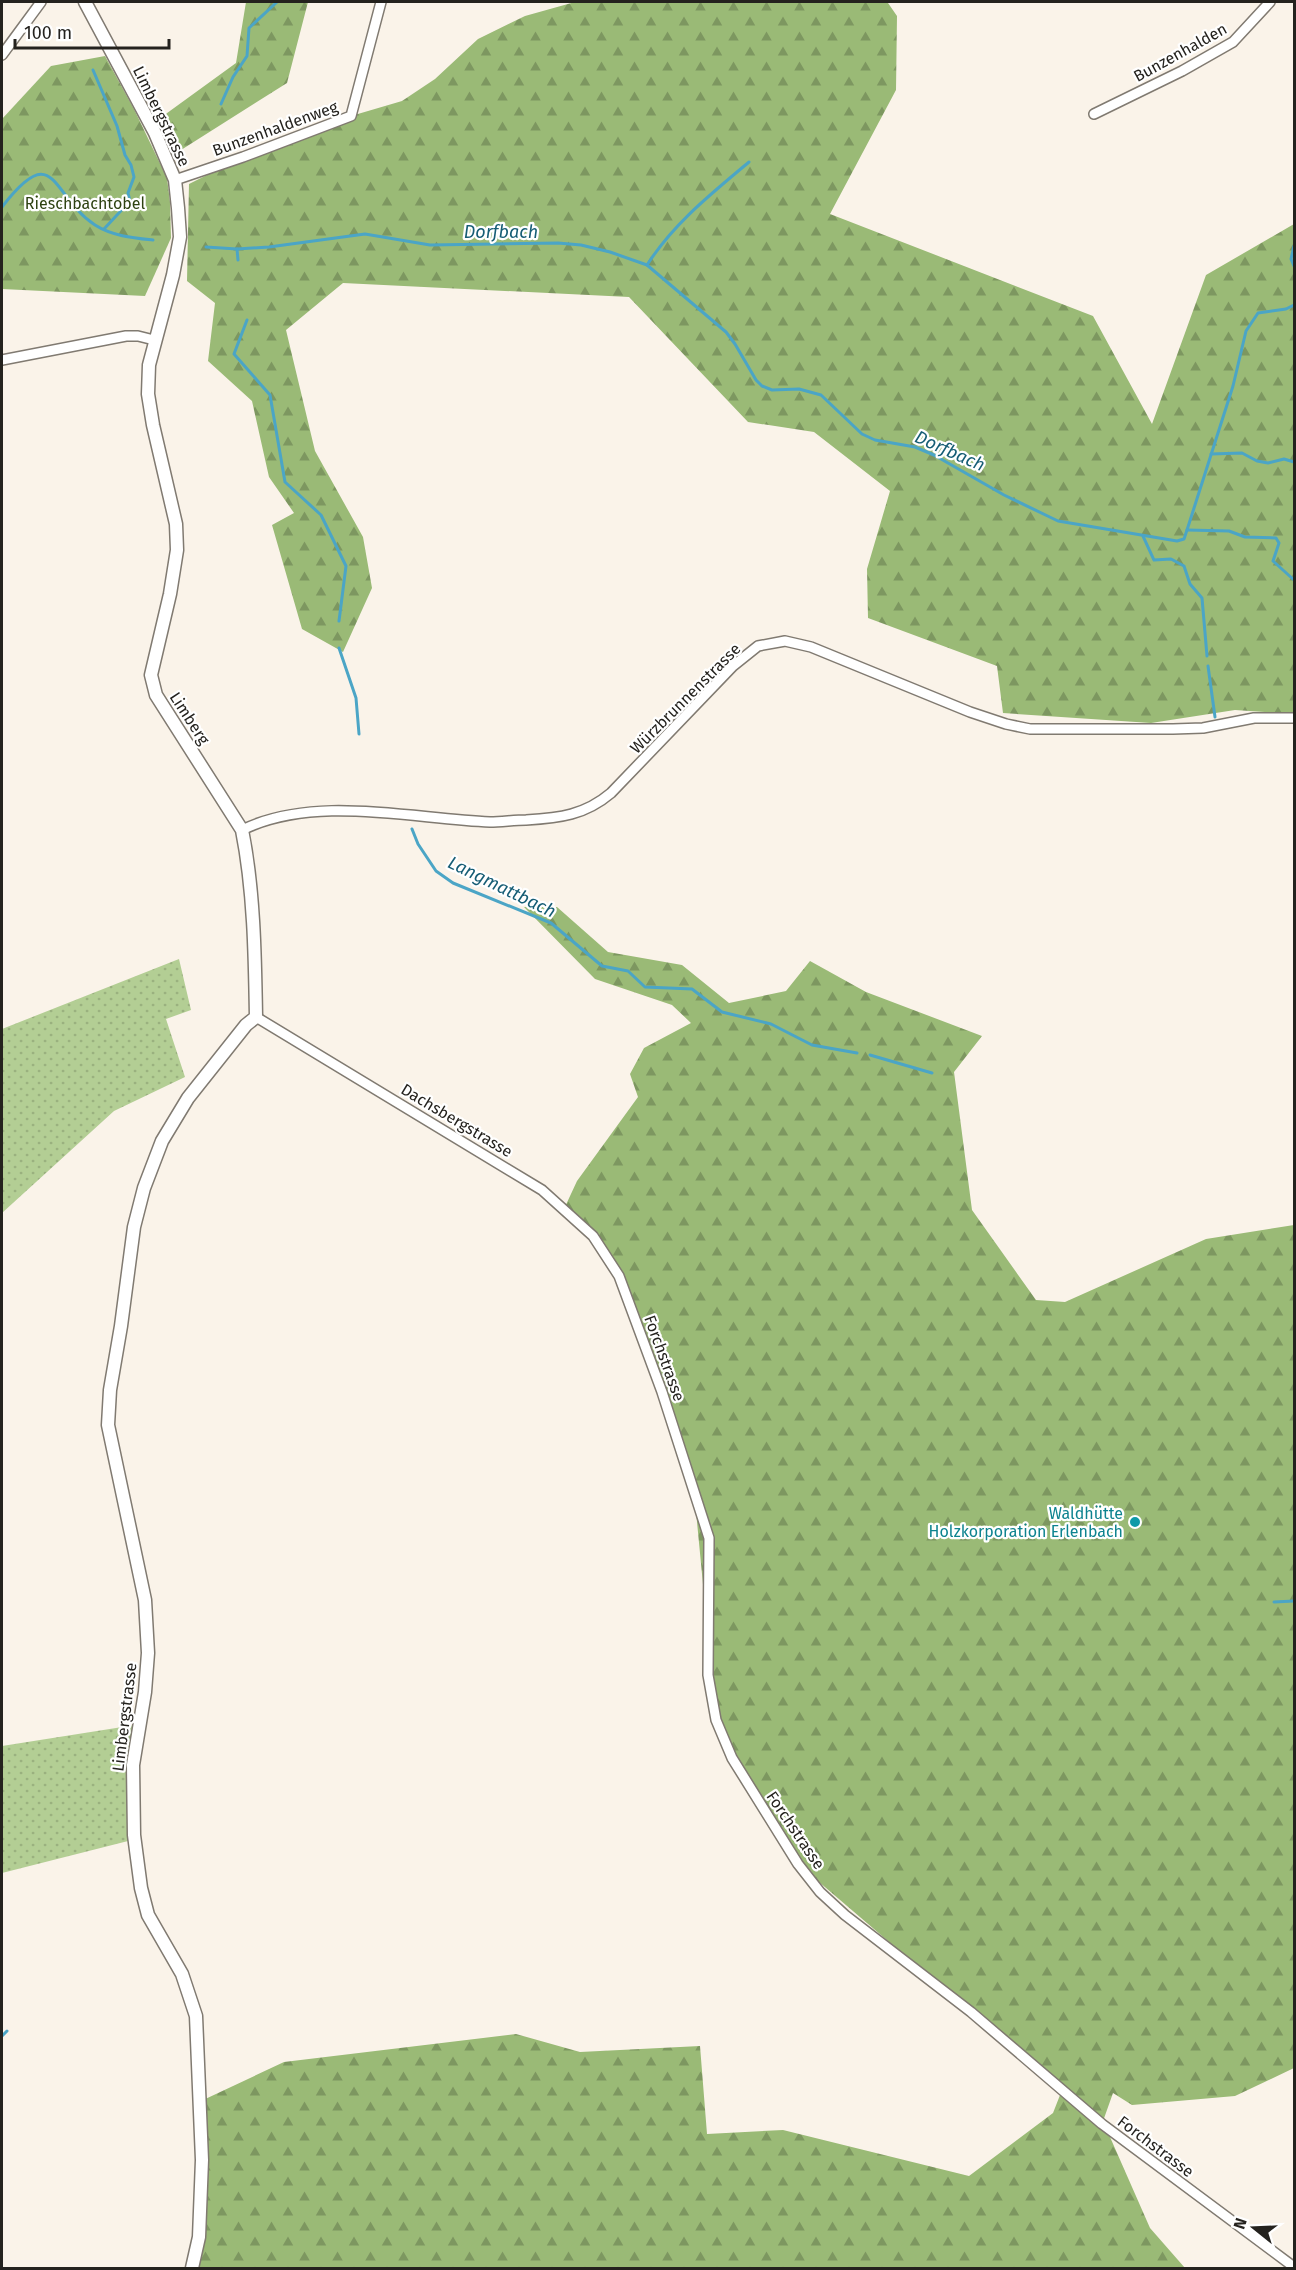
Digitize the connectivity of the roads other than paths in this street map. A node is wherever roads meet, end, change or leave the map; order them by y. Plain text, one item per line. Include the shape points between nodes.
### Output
1 (41, 2) edge
2 (85, 2) edge
3 (381, 2) edge
4 (1270, 2) edge
5 (2, 55) edge
6 (1094, 114) dead end
7 (175, 180) junction
8 (170, 287) joint
9 (154, 340) junction
10 (2, 360) edge
11 (1294, 718) edge
12 (242, 830) junction
13 (256, 1017) junction
14 (619, 1276) joint
15 (1294, 2267) edge
16 (192, 2268) edge

1 - 5 street
2 - 7 street, Limbergstrasse via 155,133
3 - 7 street, Bunzenhaldenweg via 351,116
4 - 6 street, Bunzenhalden via 1233,42
7 - 8 street, Limbergstrasse via 180,237
8 - 9 street, Limberg
9 - 10 street via 126,336
9 - 12 street, Limberg via 148,393 176,524 177,556 153,659 152,686
11 - 12 street, Würzbrunnenstrasse via 1254,718 1203,728 1030,729 970,712 785,640 758,646 733,666 611,793 585,811 491,822 311,811
12 - 13 street, Limberg via 253,936
13 - 14 street, Dachsbergstrasse via 542,1190 593,1236
13 - 16 street, Limbergstrasse via 188,1098 162,1141 144,1188 134,1227 108,1425 145,1600 146,1692 133,1766 134,1835 141,1888 148,1915 182,1974 196,2016 202,2160 199,2237
14 - 15 street, Forchstrasse via 663,1392 709,1538 708,1675 716,1720 732,1758 798,1864 845,1915 971,2012 1102,2124

